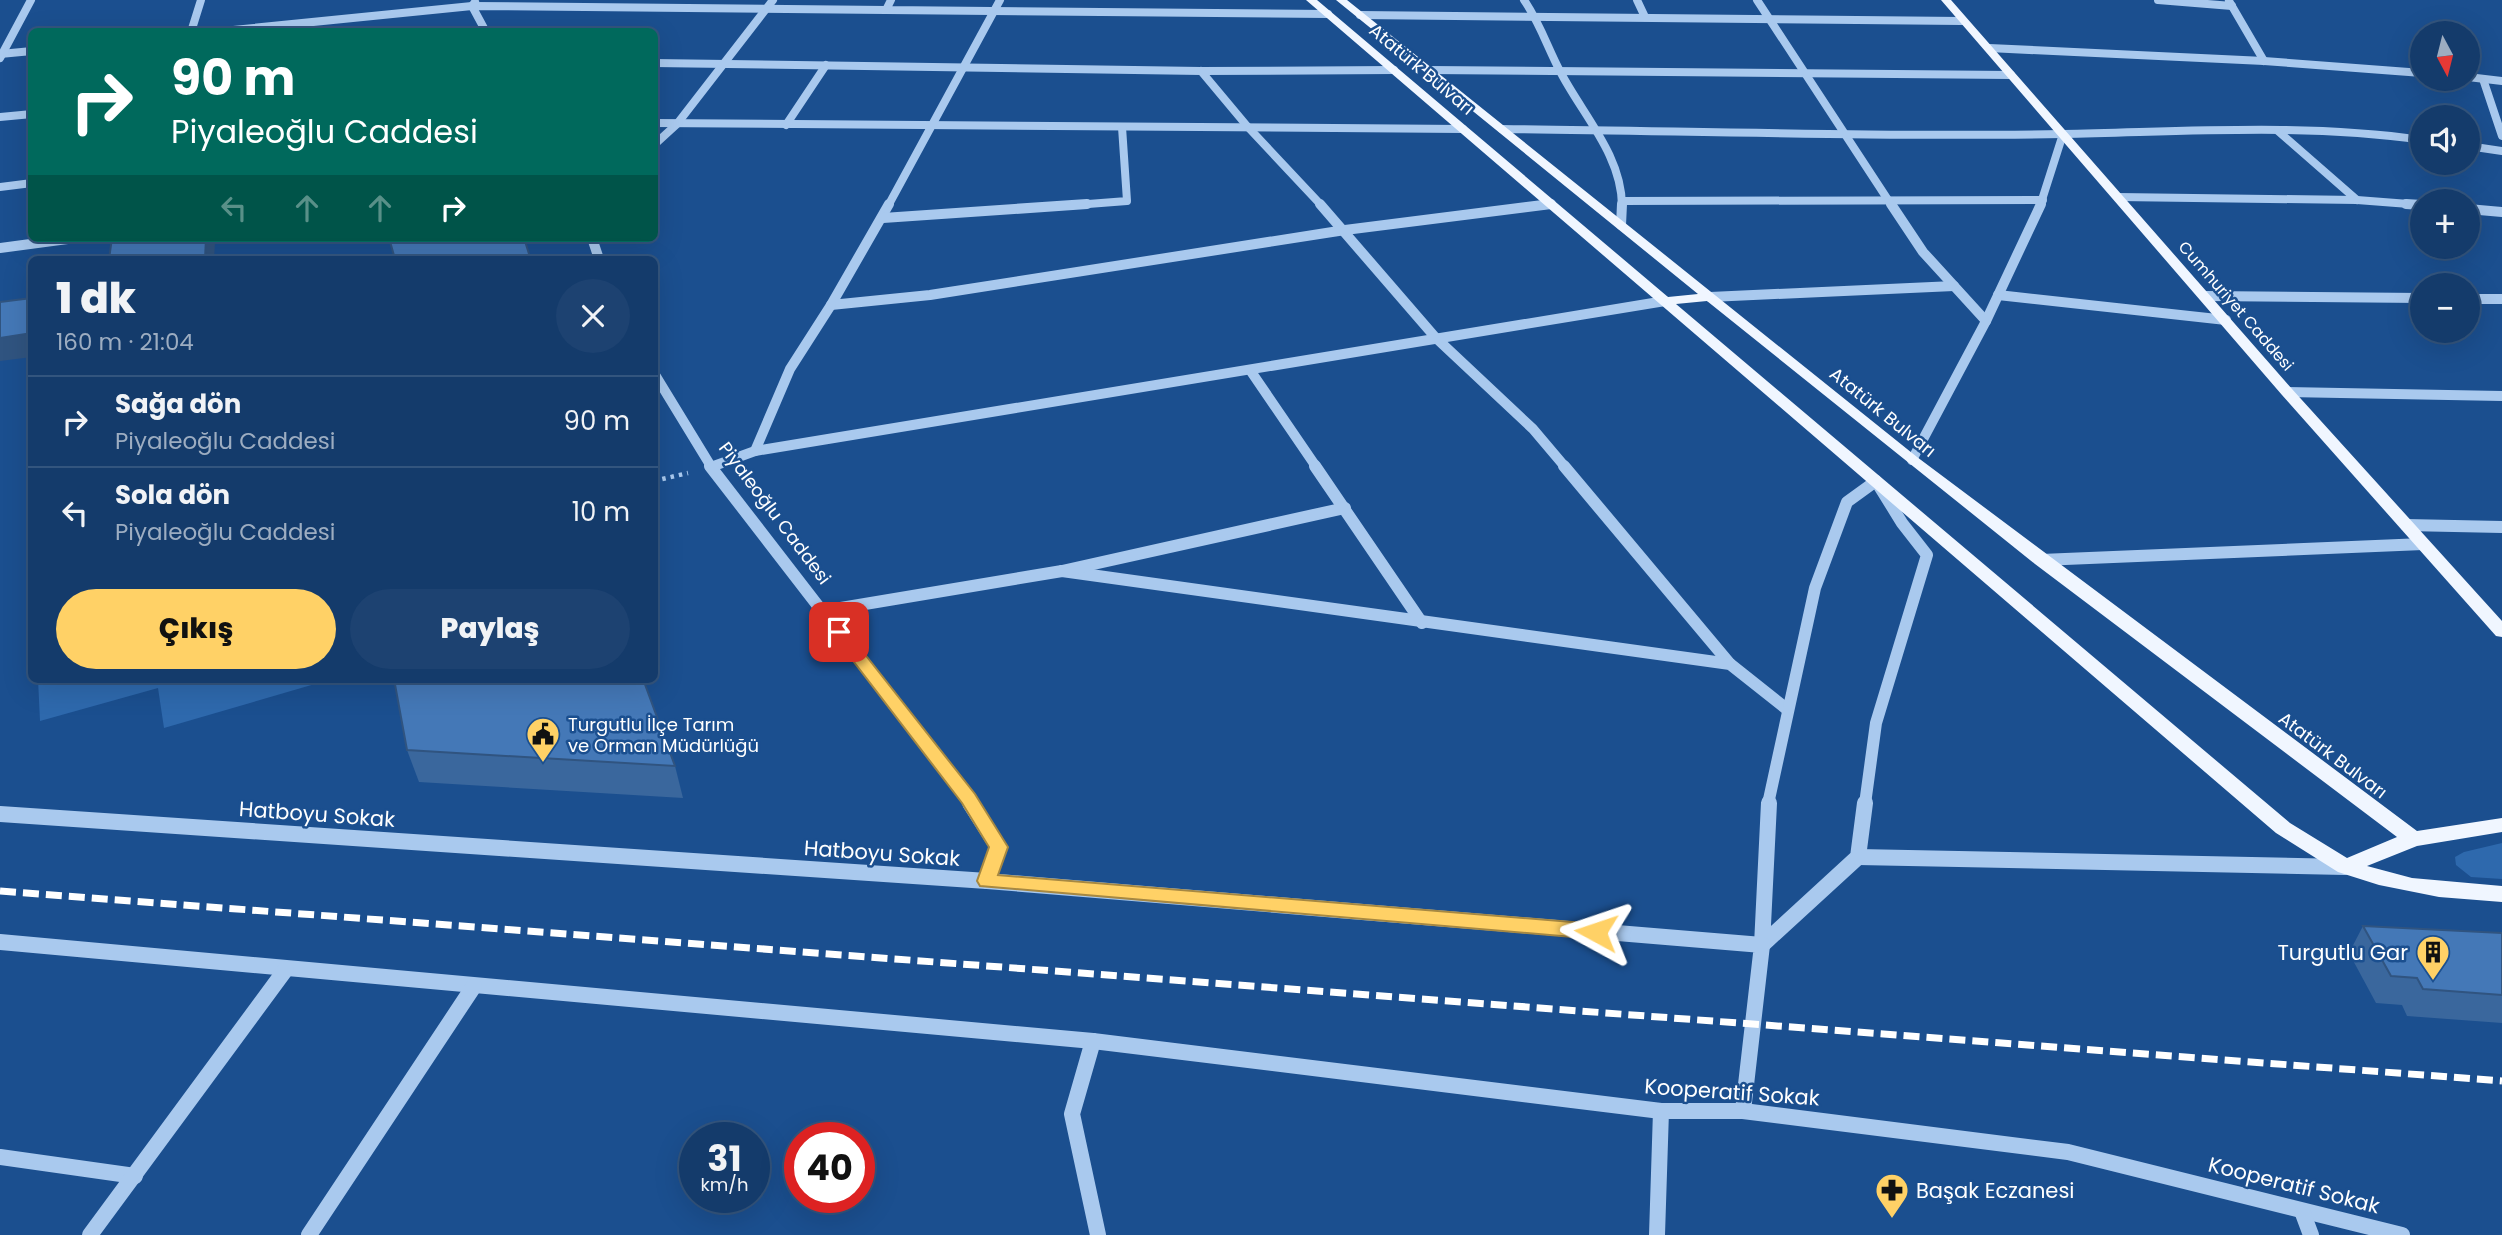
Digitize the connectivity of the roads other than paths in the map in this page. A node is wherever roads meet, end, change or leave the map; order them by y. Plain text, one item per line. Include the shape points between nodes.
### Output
1 (31, 0) edge
2 (201, 0) edge
3 (773, 0) edge
4 (891, 0) edge
5 (1000, 0) edge
6 (1311, 0) edge
7 (1341, 0) edge
8 (1524, 0) edge
9 (1637, 0) edge
10 (1757, 0) edge
11 (1946, 0) edge
12 (2158, 0) edge
13 (475, 3) edge
14 (559, 3) edge
15 (2231, 3) edge
16 (766, 9) junction
17 (886, 10) junction
18 (994, 11) junction
19 (1328, 15) junction
20 (1360, 15) junction
21 (1535, 16) junction
22 (1645, 17) junction
23 (1768, 18) junction
24 (1962, 21) junction
25 (192, 28) edge
26 (250, 28) edge
27 (484, 28) edge
28 (1989, 48) junction
29 (28, 52) edge
30 (1, 55) edge
31 (2264, 61) junction
32 (658, 62) edge
33 (723, 64) junction
34 (826, 65) junction
35 (965, 67) junction
36 (1394, 70) junction
37 (1429, 70) junction
38 (1201, 71) junction
39 (1560, 72) junction
40 (2410, 72) edge
41 (1803, 73) junction
42 (2011, 75) junction
43 (2480, 79) edge
44 (2483, 79) junction
45 (2502, 81) edge
46 (28, 114) edge
47 (0, 117) edge
48 (658, 123) edge
49 (677, 124) junction
50 (786, 125) junction
51 (932, 126) junction
52 (1247, 126) junction
53 (1122, 127) junction
54 (1463, 129) junction
55 (1502, 129) junction
56 (1596, 131) junction
57 (2278, 131) junction
58 (1845, 132) junction
59 (2063, 134) junction
60 (2502, 136) edge
61 (2410, 138) edge
62 (658, 141) edge
63 (2480, 148) edge
64 (2502, 151) edge
65 (28, 184) edge
66 (0, 187) edge
67 (2118, 197) junction
68 (1889, 199) junction
69 (2043, 200) junction
70 (2357, 200) junction
71 (1622, 201) junction
72 (1551, 204) junction
73 (1594, 204) junction
74 (2410, 204) edge
75 (2480, 210) edge
76 (2502, 212) edge
77 (883, 218) junction
78 (1620, 225) junction
79 (1345, 230) junction
80 (45, 242) edge
81 (0, 248) edge
82 (1954, 286) junction
83 (1998, 295) junction
84 (2205, 296) junction
85 (1710, 298) junction
86 (2410, 299) edge
87 (2480, 299) edge
88 (2502, 299) edge
89 (1665, 301) junction
90 (831, 305) junction
91 (2225, 320) junction
92 (1986, 321) junction
93 (1435, 337) junction
94 (1250, 370) junction
95 (658, 380) edge
96 (2287, 392) junction
97 (2502, 397) edge
98 (755, 452) junction
99 (1912, 460) junction
100 (711, 467) junction
101 (1875, 481) junction
102 (1345, 508) junction
103 (2406, 524) junction
104 (2502, 527) edge
105 (2423, 544) junction
106 (2041, 561) junction
107 (1062, 572) junction
108 (823, 611) junction
109 (1422, 623) junction
110 (2502, 632) edge
111 (1730, 664) junction
112 (1788, 710) junction
113 (0, 814) edge
114 (2502, 825) edge
115 (2413, 839) junction
116 (1858, 857) junction
117 (2345, 867) junction
118 (987, 881) junction
119 (2502, 894) edge
120 (0, 942) edge
121 (1762, 945) junction
122 (286, 969) junction
123 (474, 986) junction
124 (1093, 1041) junction
125 (1661, 1111) junction
126 (1743, 1111) junction
127 (0, 1157) edge
128 (135, 1176) junction
129 (2302, 1212) junction
130 (90, 1235) edge
131 (309, 1235) edge
132 (1098, 1235) edge
133 (1657, 1235) edge
134 (2311, 1235) edge
135 (2402, 1235) edge

1 - 30 street
2 - 25 street
3 - 16 street
4 - 17 street
5 - 18 street
6 - 19 main road, Atatürk Bulvarı
7 - 20 main road, Atatürk Bulvarı
8 - 21 street
9 - 22 street
10 - 23 street
11 - 24 main road, Cumhuriyet Caddesi
12 - 15 street
13 - 14 street
13 - 26 street
13 - 27 street
14 - 16 street
15 - 31 street
16 - 17 street
16 - 33 street
17 - 18 street
18 - 19 street
18 - 35 street
19 - 20 main road
19 - 36 main road, Atatürk Bulvarı
20 - 21 street
20 - 37 main road, Atatürk Bulvarı
21 - 22 street
21 - 39 street
22 - 23 street
23 - 24 street
23 - 41 street
24 - 28 main road, Cumhuriyet Caddesi
28 - 31 street
28 - 42 main road, Cumhuriyet Caddesi
29 - 30 street
31 - 40 street
32 - 33 street
33 - 34 street
33 - 49 street
34 - 35 street
34 - 50 street
35 - 38 street
35 - 51 street
36 - 37 main road
36 - 38 street
36 - 54 main road, Atatürk Bulvarı
37 - 39 street
37 - 55 main road, Atatürk Bulvarı
38 - 52 street
39 - 41 street
39 - 56 street
41 - 42 street
41 - 58 street
42 - 59 main road, Cumhuriyet Caddesi
43 - 44 street
44 - 45 street
44 - 60 street
46 - 47 street
48 - 49 street
49 - 50 street
49 - 62 street
50 - 51 street
51 - 53 street
51 - 77 street
52 - 53 street
52 - 54 street
52 - 79 street
53 - 77 street via 1127,201
54 - 55 main road
54 - 72 main road, Atatürk Bulvarı
55 - 56 street
55 - 73 main road, Atatürk Bulvarı
56 - 58 street
56 - 71 street via 1616,166
57 - 59 street
57 - 61 street via 2365,132
57 - 70 street
58 - 59 street
58 - 68 street
59 - 67 main road, Cumhuriyet Caddesi
59 - 69 street
63 - 64 street
65 - 66 street
67 - 70 street
67 - 84 main road, Cumhuriyet Caddesi
68 - 69 street
68 - 71 street
68 - 82 street via 1923,252
69 - 83 street
70 - 74 street
71 - 78 street
72 - 73 main road
72 - 79 street
72 - 89 main road, Atatürk Bulvarı
73 - 78 main road, Atatürk Bulvarı
75 - 76 street
77 - 90 street
78 - 85 main road, Atatürk Bulvarı
79 - 90 street via 930,295
79 - 93 street
80 - 81 street
82 - 85 street
82 - 92 street
83 - 91 street
83 - 92 street
84 - 86 street
84 - 91 main road, Cumhuriyet Caddesi
85 - 89 main road
85 - 99 main road, Atatürk Bulvarı
87 - 88 street
89 - 93 street
89 - 101 main road, Atatürk Bulvarı
90 - 98 street via 790,369
91 - 96 main road, Cumhuriyet Caddesi
92 - 99 street
93 - 94 street
93 - 111 street via 1533,429
94 - 98 street
94 - 102 street
95 - 100 street, Piyaleoğlu Caddesi
96 - 97 street
96 - 103 main road, Cumhuriyet Caddesi
98 - 100 street
99 - 106 main road, Atatürk Bulvarı
100 - 108 street, Piyaleoğlu Caddesi
101 - 112 street via 1847,502 1819,576
101 - 116 street via 1927,555 1876,723
101 - 117 main road, Atatürk Bulvarı via 2283,828
102 - 107 street
102 - 109 street
103 - 104 street
103 - 105 main road, Cumhuriyet Caddesi
105 - 106 street
105 - 110 main road, Cumhuriyet Caddesi
106 - 115 main road, Atatürk Bulvarı
107 - 108 street
107 - 109 street
108 - 118 street, Piyaleoğlu Caddesi via 968,799 998,847
109 - 111 street
111 - 112 street
112 - 121 street via 1767,810
113 - 118 street, Hatboyu Sokak
114 - 115 main road
115 - 117 main road
116 - 117 street
116 - 121 street
117 - 119 main road, Atatürk Bulvarı via 2427,889
118 - 121 street, Hatboyu Sokak
120 - 122 street
121 - 126 street
122 - 123 street, Kooperatif Sokak
122 - 128 street
123 - 124 street, Kooperatif Sokak
123 - 131 street
124 - 125 street, Kooperatif Sokak
124 - 132 street via 1072,1114
125 - 126 street, Kooperatif Sokak
125 - 133 street
126 - 129 street, Kooperatif Sokak via 2068,1152
127 - 128 street
128 - 130 street
129 - 134 street
129 - 135 street, Kooperatif Sokak

